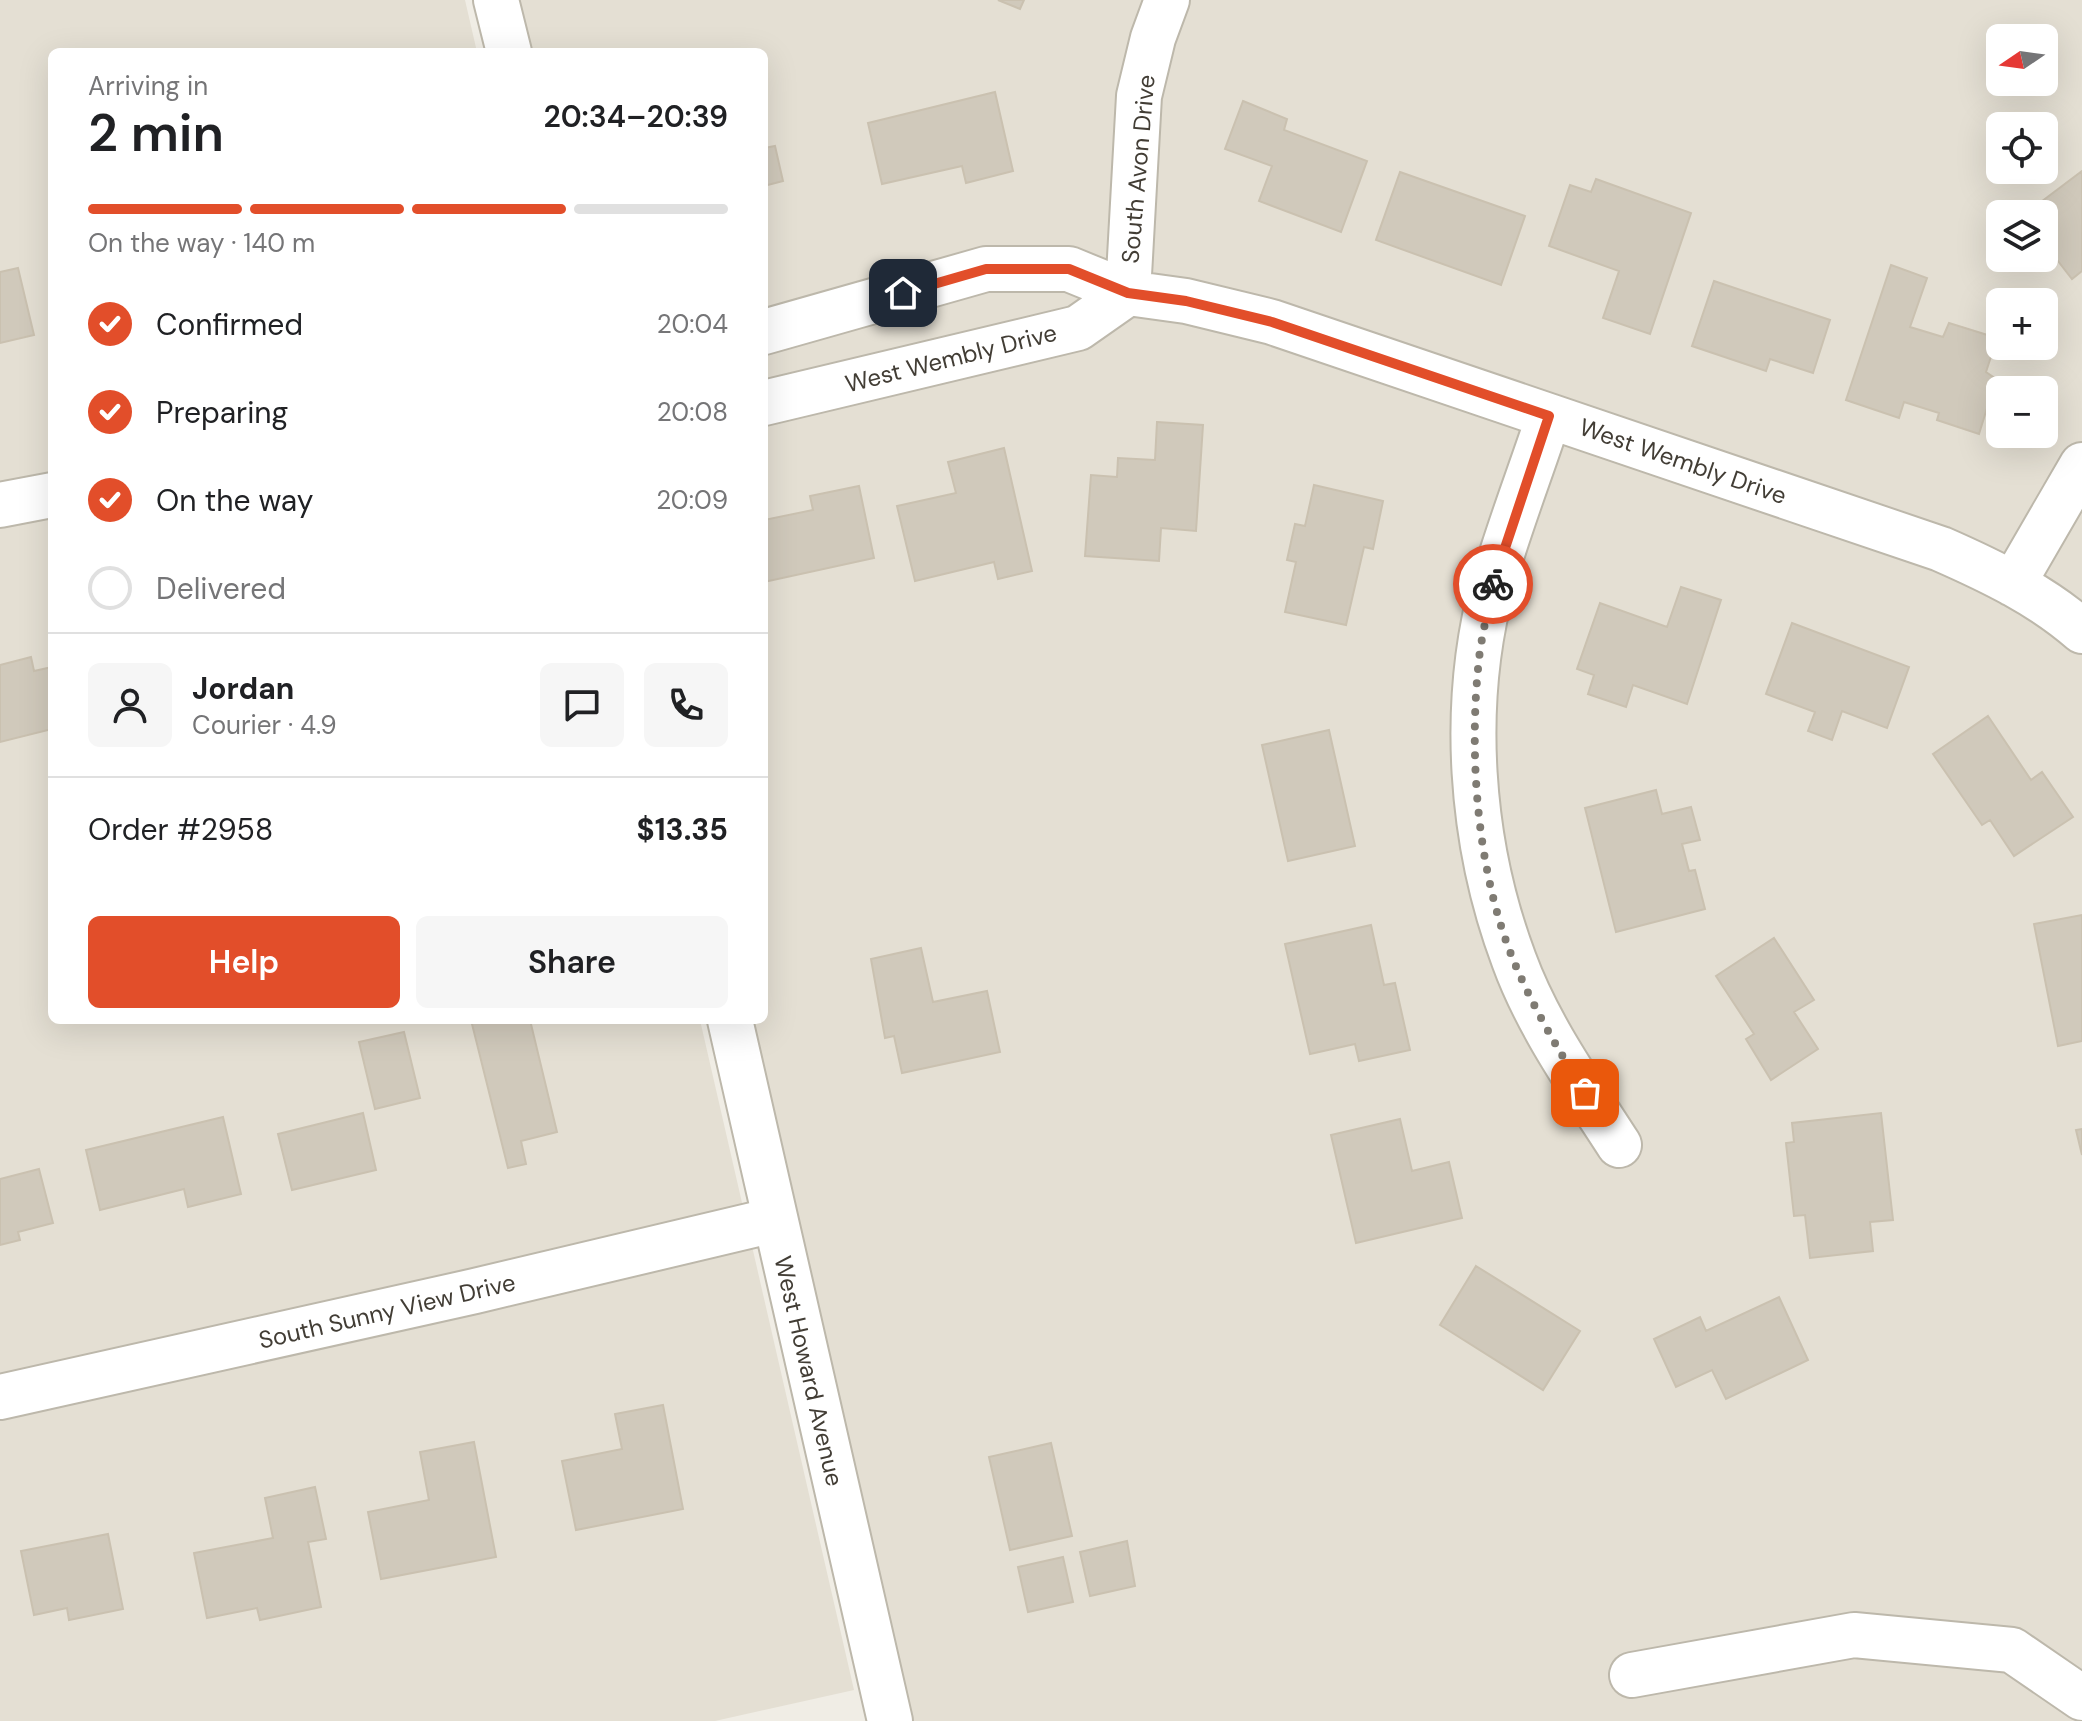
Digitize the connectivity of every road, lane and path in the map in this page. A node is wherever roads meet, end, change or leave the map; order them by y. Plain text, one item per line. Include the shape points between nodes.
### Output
1 (496, 0) edge
2 (1167, 0) edge
3 (508, 48) edge
4 (1128, 293) junction
5 (768, 331) edge
6 (768, 402) edge
7 (1549, 416) junction
8 (2082, 465) edge
9 (48, 496) edge
10 (0, 505) edge
11 (2013, 584) junction
12 (2082, 631) edge
13 (731, 1024) edge
14 (1619, 1145) dead end
15 (774, 1220) junction
16 (0, 1397) edge
17 (1632, 1675) dead end
18 (2082, 1698) edge
19 (890, 1721) edge

1 - 3 street
2 - 4 street, South Avon Drive via 1139,96
4 - 5 street, West Wembly Drive via 1069,269 986,269
4 - 6 street, West Wembly Drive via 1078,328
4 - 7 street, West Wembly Drive via 1272,322
7 - 11 street, West Wembly Drive via 1941,549
7 - 14 street via 1493,585 1478,667 1474,748 1479,822 1514,961 1541,1019
8 - 11 street
9 - 10 street
11 - 12 street, West Wembly Drive
13 - 15 street, West Howard Avenue
15 - 16 street, South Sunny View Drive
15 - 19 street, West Howard Avenue
17 - 18 street via 1854,1635 2012,1650

